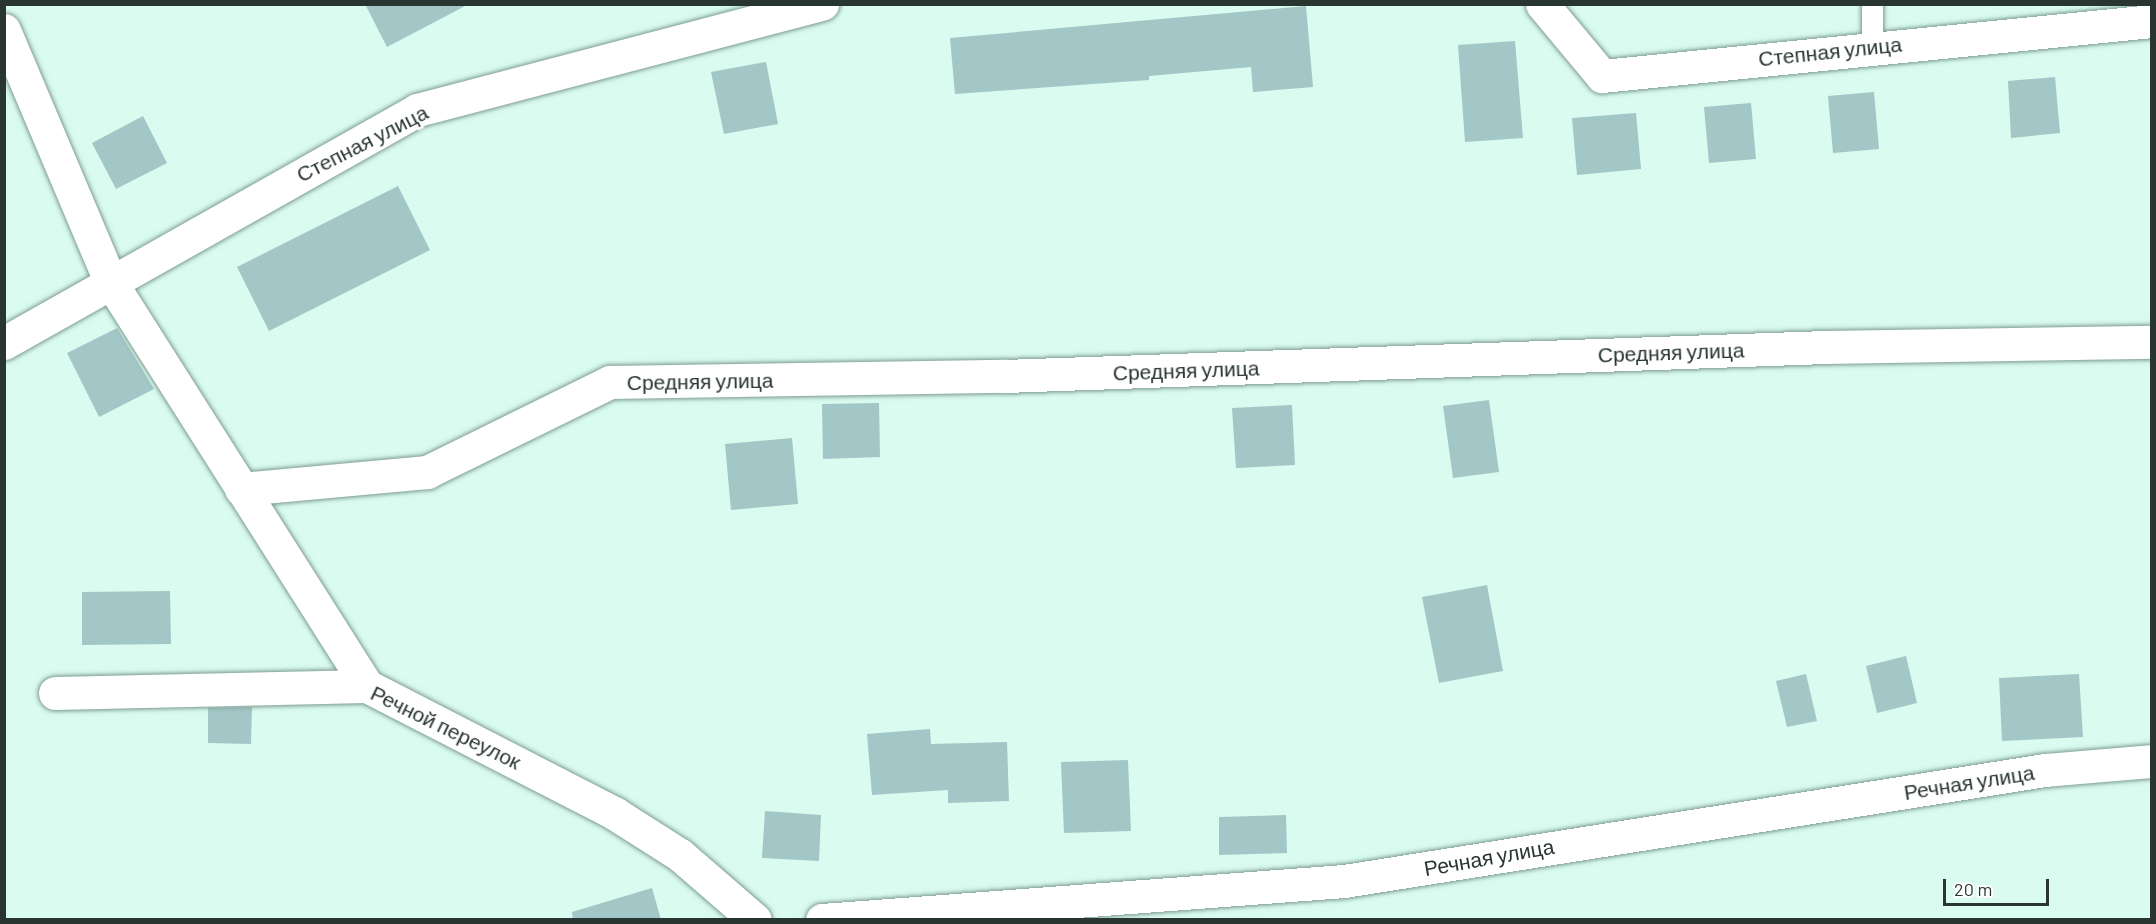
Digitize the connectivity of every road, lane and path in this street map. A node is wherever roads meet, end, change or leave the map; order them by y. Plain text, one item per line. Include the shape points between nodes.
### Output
1 (822, 4) edge
2 (1542, 4) edge
3 (1872, 4) edge
4 (742, 14) edge
5 (2151, 21) edge
6 (4, 30) edge
7 (1872, 45) junction
8 (110, 281) junction
9 (2151, 342) edge
10 (4, 343) edge
11 (241, 489) junction
12 (367, 686) junction
13 (55, 693) dead end
14 (2151, 761) edge
15 (754, 920) edge
16 (822, 920) edge

1 - 4 street, Степная улица
2 - 7 street, Степная улица via 1602,76
3 - 7 lane
4 - 8 street, Степная улица via 417,110
5 - 7 street, Степная улица
6 - 8 street
8 - 10 street, Степная улица
8 - 11 street
9 - 11 street, Средняя улица via 1813,347 1004,376 610,382 427,472
11 - 12 street
12 - 13 street, Речной переулок
12 - 15 street, Речной переулок via 614,813 680,855
14 - 16 street, Речная улица via 2045,770 1344,881

